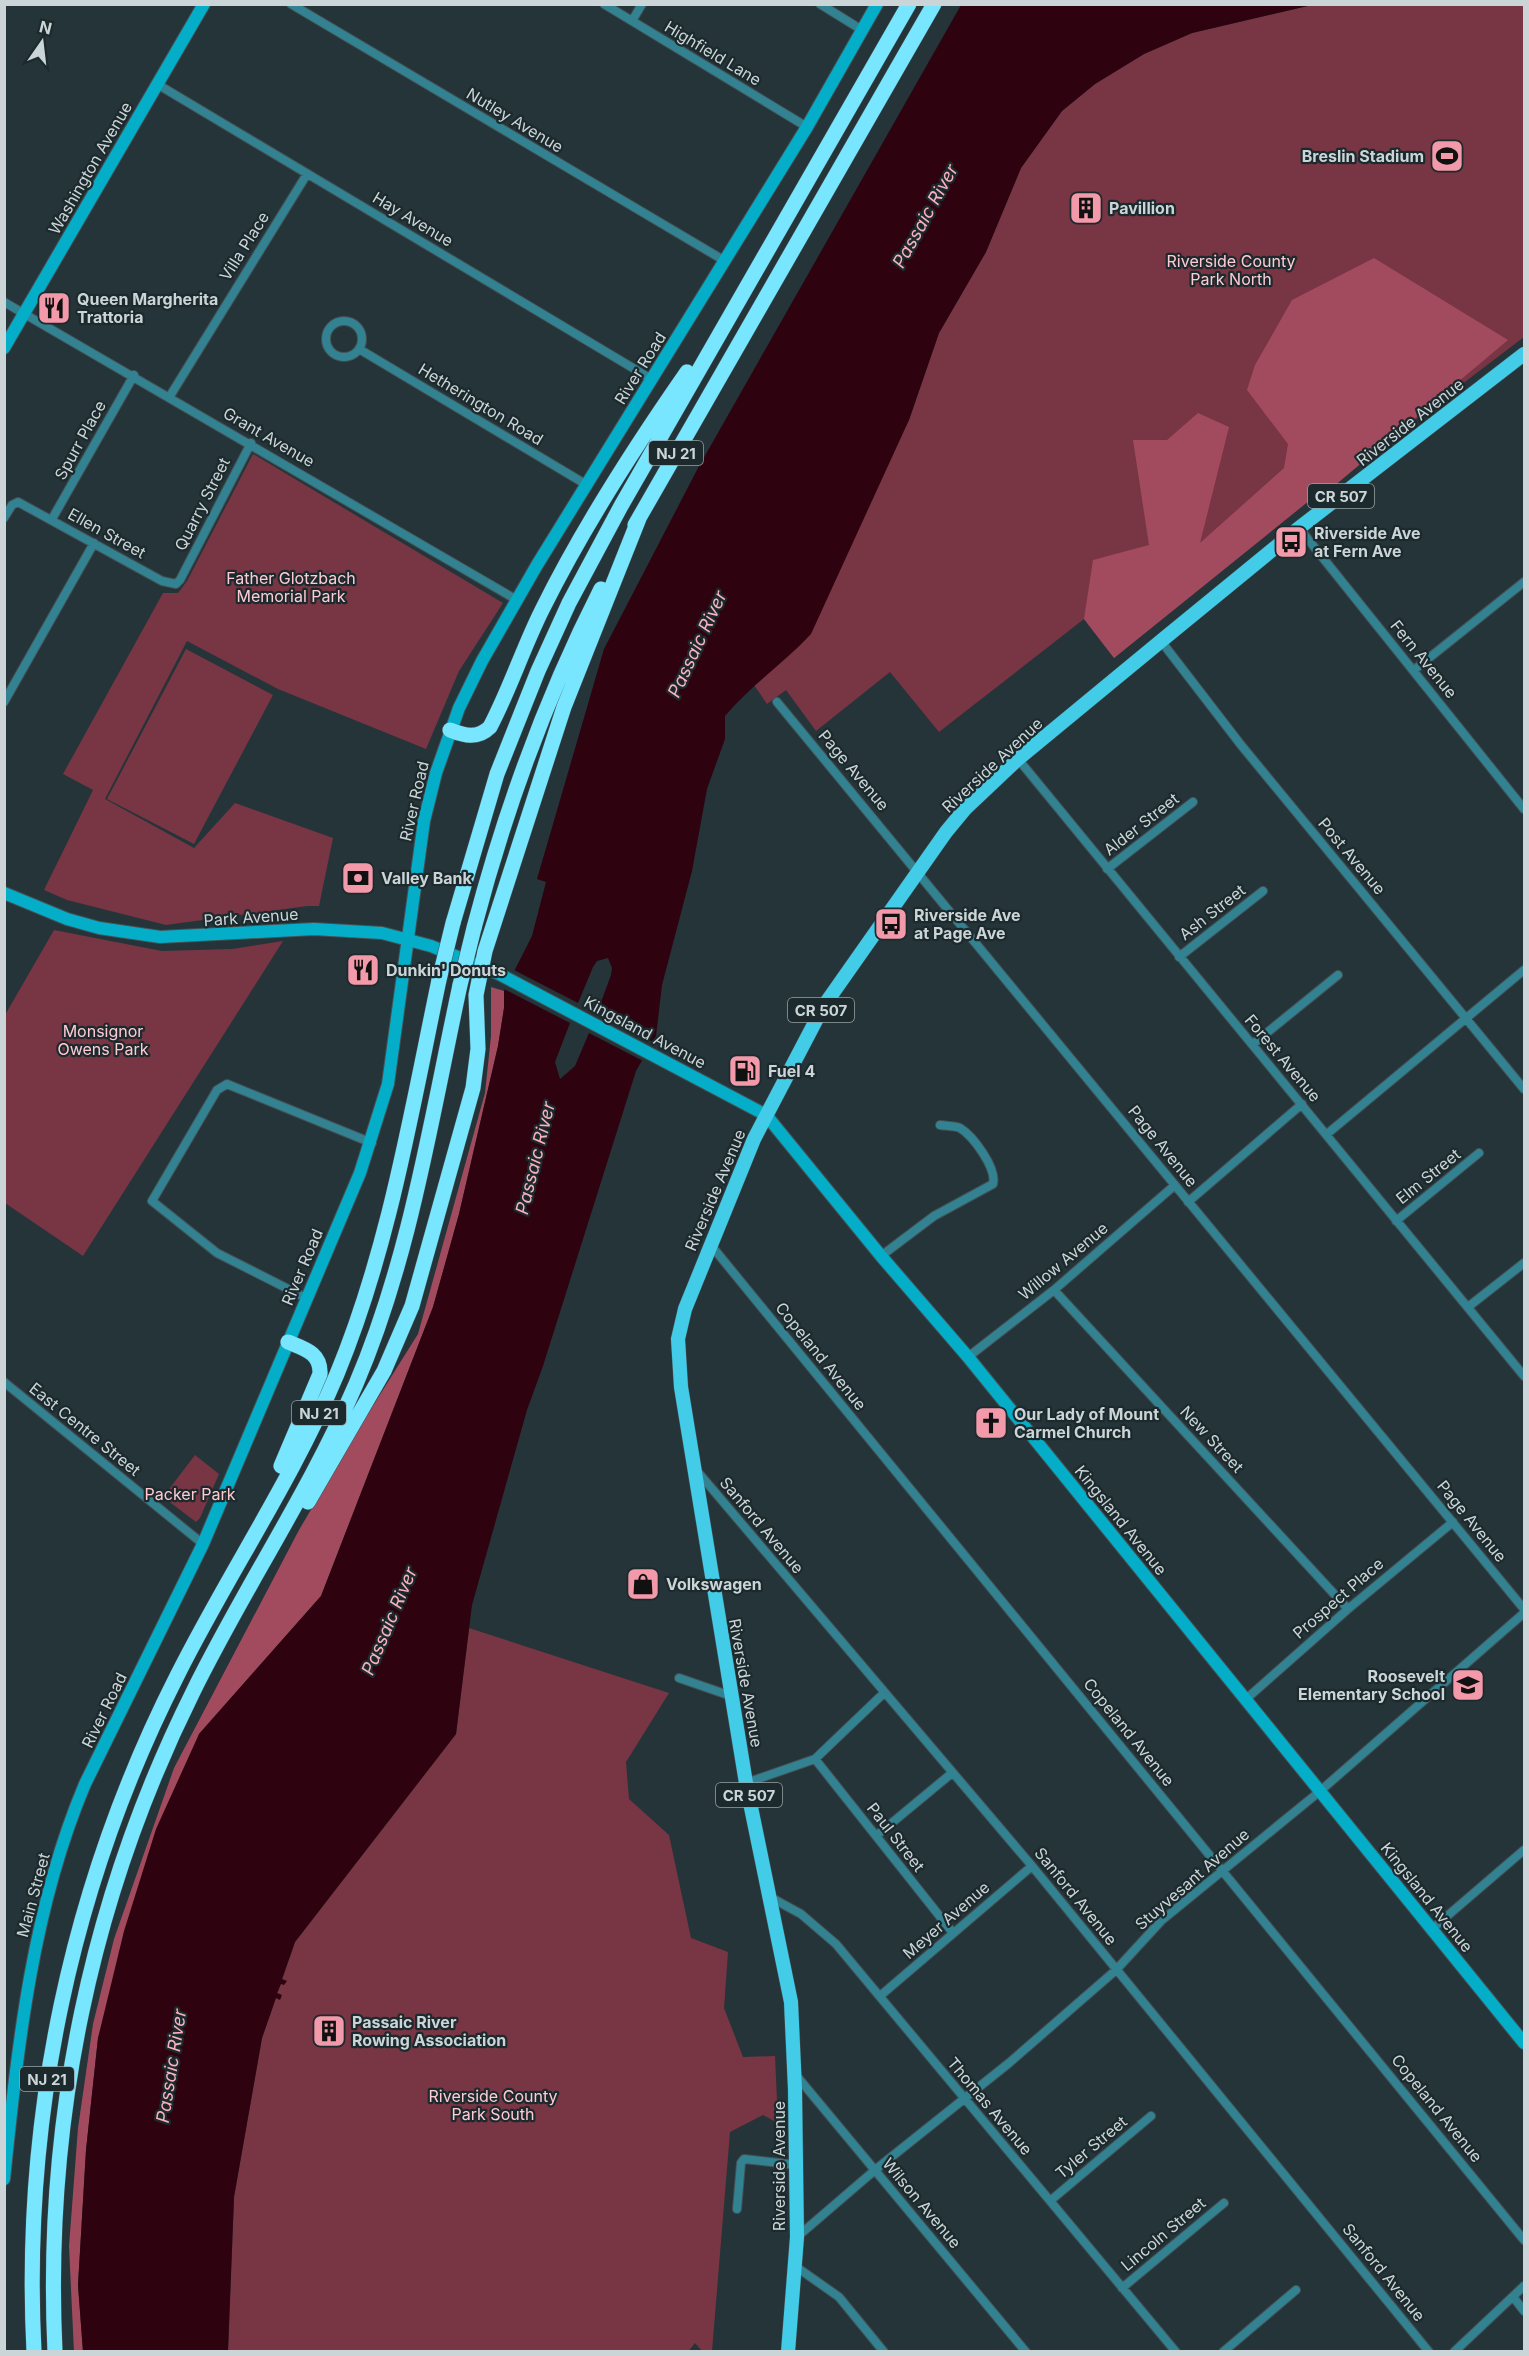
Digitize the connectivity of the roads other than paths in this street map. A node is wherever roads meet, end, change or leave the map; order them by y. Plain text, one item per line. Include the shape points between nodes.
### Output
1 (204, 4) edge
2 (291, 4) edge
3 (604, 4) edge
4 (642, 4) edge
5 (820, 4) edge
6 (877, 4) edge
7 (909, 4) edge
8 (934, 4) edge
9 (632, 21) junction
10 (862, 30) junction
11 (157, 84) junction
12 (807, 127) junction
13 (307, 174) junction
14 (724, 261) junction
15 (747, 286) junction
16 (4, 302) edge
17 (24, 314) junction
18 (4, 348) edge
19 (359, 349) junction
20 (1524, 354) edge
21 (134, 375) junction
22 (653, 380) junction
23 (170, 396) junction
24 (251, 443) junction
25 (587, 485) junction
26 (640, 516) junction
27 (4, 518) edge
28 (52, 519) junction
29 (1299, 528) junction
30 (94, 543) junction
31 (180, 580) joint
32 (1524, 582) edge
33 (518, 600) junction
34 (1161, 640) junction
35 (1414, 670) junction
36 (4, 702) edge
37 (777, 702) dead end
38 (450, 730) junction
39 (1018, 759) junction
40 (1521, 799) edge
41 (1193, 802) dead end
42 (1524, 809) edge
43 (1107, 869) junction
44 (918, 870) junction
45 (1263, 891) dead end
46 (4, 893) edge
47 (408, 938) junction
48 (1179, 957) junction
49 (481, 967) junction
50 (1524, 970) edge
51 (499, 974) joint
52 (1338, 975) dead end
53 (1466, 1018) junction
54 (1253, 1044) junction
55 (1524, 1089) edge
56 (1302, 1104) junction
57 (766, 1114) junction
58 (940, 1125) dead end
59 (1327, 1134) junction
60 (372, 1143) junction
61 (1479, 1154) dead end
62 (1175, 1185) junction
63 (1188, 1202) junction
64 (1396, 1221) junction
65 (710, 1244) junction
66 (881, 1256) junction
67 (1524, 1263) edge
68 (1054, 1290) junction
69 (306, 1298) junction
70 (1468, 1307) junction
71 (288, 1342) junction
72 (968, 1357) junction
73 (1524, 1376) edge
74 (4, 1382) edge
75 (692, 1466) junction
76 (288, 1519) junction
77 (1453, 1522) junction
78 (203, 1544) junction
79 (1348, 1609) junction
80 (1524, 1611) edge
81 (210, 1614) junction
82 (679, 1678) dead end
83 (884, 1693) junction
84 (731, 1696) junction
85 (1245, 1700) junction
86 (815, 1759) junction
87 (952, 1773) junction
88 (746, 1783) junction
89 (1319, 1792) junction
90 (79, 1799) joint
91 (876, 1836) junction
92 (1524, 1850) edge
93 (1032, 1866) junction
94 (1222, 1869) junction
95 (768, 1895) junction
96 (1432, 1929) junction
97 (953, 1934) junction
98 (1116, 1970) junction
99 (880, 1996) junction
100 (1524, 2043) edge
101 (795, 2074) junction
102 (963, 2098) junction
103 (1151, 2116) dead end
104 (797, 2165) junction
105 (875, 2170) junction
106 (4, 2179) edge
107 (1050, 2201) junction
108 (1224, 2203) dead end
109 (737, 2209) dead end
110 (797, 2237) junction
111 (1524, 2240) edge
112 (795, 2266) junction
113 (1524, 2286) edge
114 (1122, 2288) junction
115 (1296, 2290) dead end
116 (1514, 2298) junction
117 (1524, 2311) edge
118 (34, 2352) edge
119 (55, 2352) edge
120 (788, 2352) edge
121 (884, 2352) edge
122 (1026, 2352) edge
123 (1176, 2352) edge
124 (1223, 2352) edge
125 (1430, 2352) edge
126 (1454, 2352) edge

1 - 11 main road, Washington Avenue
2 - 14 street, Nutley Avenue
3 - 9 street, Highfield Lane
4 - 9 street
5 - 10 street
6 - 10 main road, River Road
7 - 15 highway, NJ 21
8 - 26 highway, NJ 21
9 - 12 street, Highfield Lane
10 - 12 main road, River Road
11 - 13 street, Hay Avenue
11 - 17 main road, Washington Avenue
12 - 14 main road, River Road
13 - 22 street, Hay Avenue
13 - 23 street, Villa Place
14 - 22 main road, River Road
15 - 38 highway via 621,472 571,556 534,626 490,727 478,735
15 - 81 highway, NJ 21, bridge via 616,514 553,637 498,774 453,923 386,1226 350,1341 302,1447
16 - 17 street, Grant Avenue
17 - 18 main road, Washington Avenue
17 - 21 street, Grant Avenue
19 - 19 street via 361,332 350,322 337,322 328,331 326,342 333,353 351,356
19 - 25 street, Hetherington Road
20 - 29 main road, Riverside Avenue / CR 507
21 - 23 street, Grant Avenue
21 - 28 street, Spurr Place
22 - 25 main road, River Road
23 - 24 street, Grant Avenue
24 - 31 street, Quarry Street
24 - 33 street, Grant Avenue
25 - 33 main road, River Road
26 - 49 highway via 564,707
26 - 76 highway, NJ 21, bridge via 589,613 544,714 506,816 474,928 414,1200 382,1314 342,1417
27 - 28 street, Ellen Street via 18,502
28 - 30 street, Ellen Street
29 - 34 main road, Riverside Avenue / CR 507
29 - 35 street, Fern Avenue
30 - 31 street, Ellen Street via 162,581 176,584
30 - 36 street
32 - 35 street
33 - 38 main road, River Road via 478,669
34 - 39 main road, Riverside Avenue / CR 507
34 - 53 street, Post Avenue via 1241,745
35 - 40 street, Fern Avenue
37 - 44 street, Page Avenue
38 - 47 main road, River Road via 424,821
39 - 43 street, Forest Avenue
39 - 44 main road, Riverside Avenue / CR 507 via 965,809
40 - 42 street, Fern Avenue
41 - 43 street, Alder Street
43 - 48 street, Forest Avenue
44 - 57 main road, Riverside Avenue / CR 507 via 823,1007
44 - 62 street, Page Avenue
45 - 48 street, Ash Street
46 - 47 main road, Park Avenue via 67,919 160,938 330,929
47 - 49 main road, Park Avenue
47 - 60 main road, River Road via 390,1074
48 - 54 street, Forest Avenue
49 - 51 main road, Park Avenue
49 - 76 highway via 476,995 478,1049 473,1088 412,1306 384,1371 309,1501
50 - 53 street
51 - 57 main road, Kingsland Avenue
52 - 54 street
53 - 55 street, Post Avenue
53 - 59 street
54 - 56 street, Forest Avenue
56 - 59 street, Forest Avenue
56 - 63 street
57 - 65 main road, Riverside Avenue / CR 507
57 - 66 main road, Kingsland Avenue
58 - 66 street via 960,1128 987,1158 995,1176 993,1184 934,1216
59 - 64 street, Forest Avenue
60 - 69 main road, River Road
60 - 69 street via 227,1083 217,1090 152,1201 217,1253
61 - 64 street, Elm Street
62 - 63 street, Page Avenue
62 - 68 street, Willow Avenue
63 - 77 street, Page Avenue
64 - 70 street, Forest Avenue
65 - 75 main road, Riverside Avenue / CR 507 via 692,1288 678,1339
65 - 94 street, Copeland Avenue
66 - 72 main road, Kingsland Avenue
67 - 70 street
68 - 72 street, Willow Avenue
68 - 79 street, New Street
69 - 71 main road, River Road
70 - 73 street, Forest Avenue
71 - 78 main road, River Road
71 - 81 highway via 313,1353 320,1374 288,1452
72 - 85 main road, Kingsland Avenue
74 - 78 street, East Centre Street
75 - 83 street, Sanford Avenue
75 - 84 main road, Riverside Avenue / CR 507
76 - 119 highway, NJ 21 via 171,1737 135,1823 101,1926 76,2033 61,2141 54,2251
77 - 79 street, Prospect Place
77 - 80 street, Page Avenue
78 - 90 main road, River Road
79 - 85 street, Prospect Place
80 - 89 street, Stuyvesant Avenue
81 - 118 highway, NJ 21 via 164,1701 129,1780 91,1885 71,1956 53,2038 38,2148 32,2251
82 - 84 street
83 - 86 street
83 - 87 street, Sanford Avenue
84 - 88 main road, Riverside Avenue / CR 507
85 - 89 main road, Kingsland Avenue
86 - 88 street
86 - 91 street, Paul Street
87 - 91 street
87 - 93 street, Sanford Avenue
88 - 95 main road, Riverside Avenue / CR 507
89 - 94 street, Stuyvesant Avenue
89 - 96 main road, Kingsland Avenue
90 - 106 main road, Main Street via 26,1995
91 - 97 street, Paul Street
92 - 96 street
93 - 97 street, Meyer Avenue
93 - 98 street, Sanford Avenue
94 - 98 street, Stuyvesant Avenue via 1161,1922
94 - 111 street, Copeland Avenue
95 - 99 street, Thomas Avenue via 819,1928
95 - 101 main road, Riverside Avenue / CR 507 via 781,1942
96 - 100 main road, Kingsland Avenue
97 - 99 street, Meyer Avenue
98 - 102 street, Stuyvesant Avenue
98 - 125 street, Sanford Avenue
99 - 102 street, Thomas Avenue
101 - 104 main road, Riverside Avenue / CR 507
101 - 105 street, Wilson Avenue
102 - 105 street, Stuyvesant Avenue
102 - 107 street, Thomas Avenue
103 - 107 street, Tyler Street
104 - 109 street via 744,2159
104 - 110 main road, Riverside Avenue / CR 507
105 - 110 street, Stuyvesant Avenue
105 - 122 street, Wilson Avenue
107 - 114 street, Thomas Avenue
108 - 114 street, Lincoln Street
110 - 112 main road, Riverside Avenue / CR 507
112 - 120 main road, Riverside Avenue / CR 507
112 - 121 street via 839,2297
113 - 116 street
114 - 123 street, Thomas Avenue
115 - 124 street
116 - 117 street
116 - 126 street

